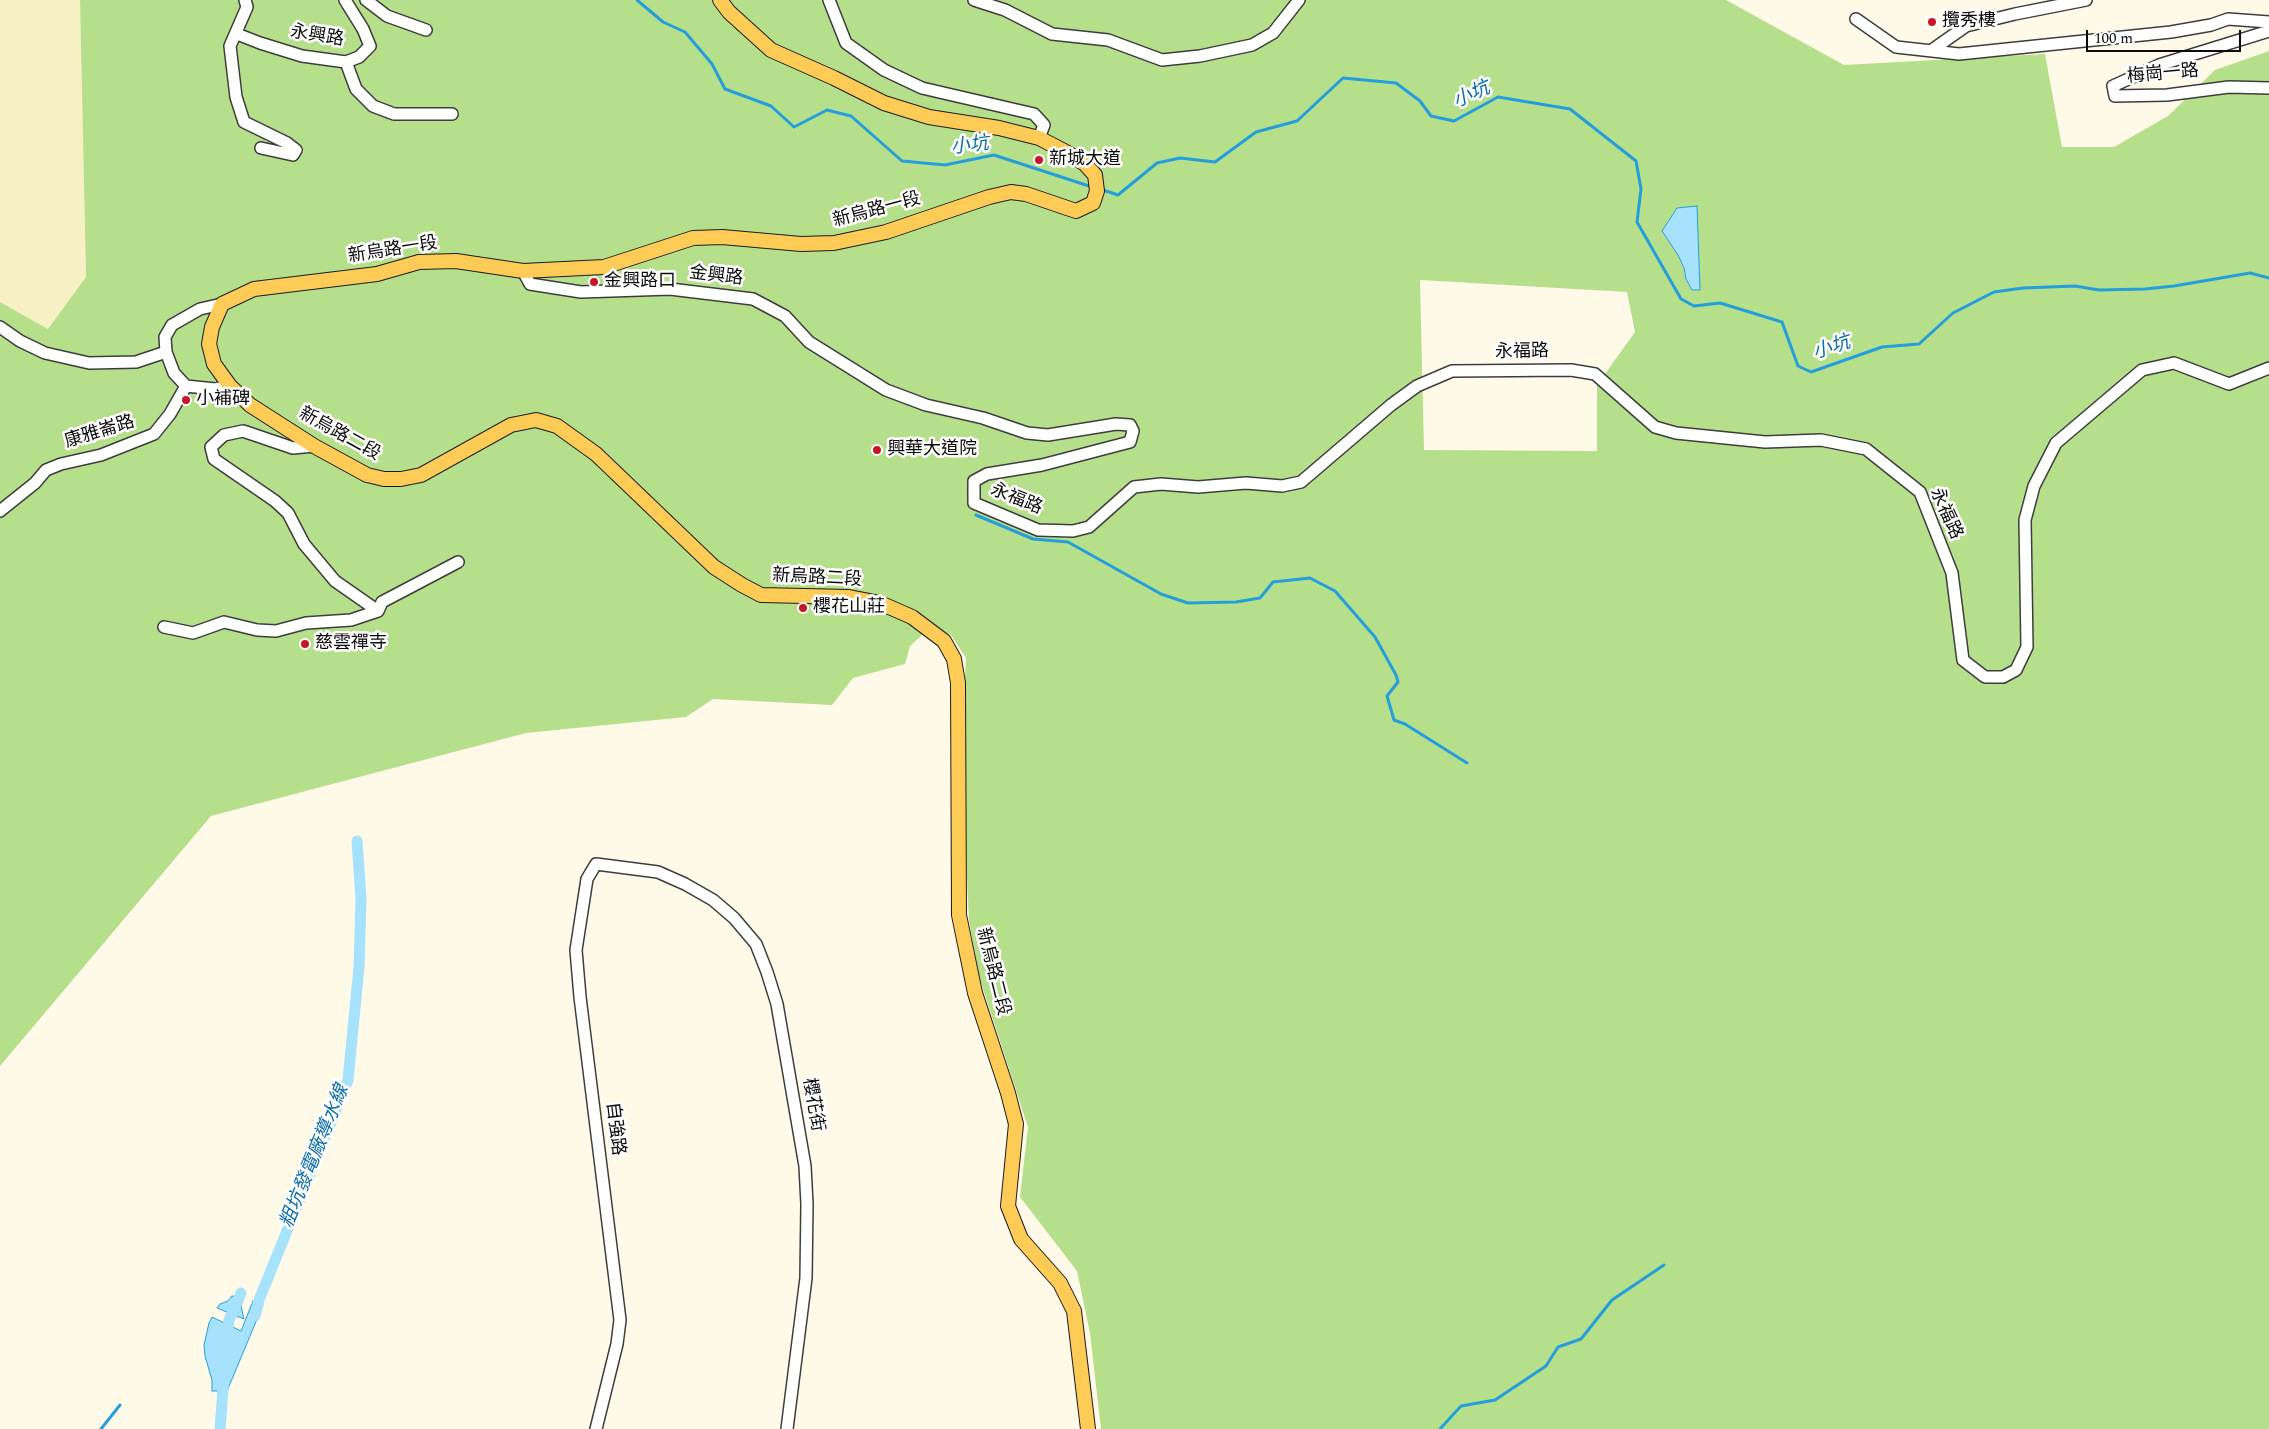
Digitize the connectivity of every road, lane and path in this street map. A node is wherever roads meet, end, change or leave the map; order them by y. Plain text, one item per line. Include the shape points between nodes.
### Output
1 (245, 0) edge
2 (345, 0) edge
3 (366, 0) edge
4 (720, 0) edge
5 (829, 0) edge
6 (974, 0) edge
7 (1299, 0) edge
8 (2086, 0) edge
9 (1856, 19) dead end
10 (2269, 22) edge
11 (426, 30) dead end
12 (2269, 31) edge
13 (237, 34) junction
14 (1932, 50) junction
15 (346, 62) junction
16 (2269, 88) edge
17 (452, 114) dead end
18 (1040, 138) junction
19 (261, 148) dead end
20 (523, 271) junction
21 (222, 304) junction
22 (0, 327) edge
23 (808, 342) joint
24 (166, 352) junction
25 (2269, 368) edge
26 (186, 386) junction
27 (230, 386) junction
28 (314, 446) junction
29 (0, 511) edge
30 (458, 562) dead end
31 (378, 611) junction
32 (164, 627) dead end
33 (627, 868) joint
34 (596, 1429) edge
35 (787, 1429) edge
36 (1088, 1429) edge

1 - 13 street via 247,7
2 - 15 street, 永興路 via 370,46 359,57
3 - 11 street via 387,16
4 - 18 main road, 新烏路一段 via 771,50 884,103 929,117
5 - 18 street via 846,43 884,70 922,88 1034,114 1044,125
6 - 7 street via 1004,10 1052,34 1108,40 1162,60 1252,45 1273,33
8 - 14 street via 1966,26
9 - 14 street via 1896,47
10 - 14 street via 2228,19 2171,32 1959,54
12 - 16 street, 梅崗一路 via 2159,65 2113,86 2116,96 2167,95 2229,87
13 - 15 street, 永興路 via 302,56
13 - 19 street via 230,46 231,66 244,122 296,150 293,156
15 - 17 street via 356,89 373,106 394,114
18 - 20 main road, 新烏路一段 via 1085,164 1095,175 1097,191 1093,203 1076,211 1011,192 886,232 834,243 693,238 604,267
20 - 21 main road, 新烏路一段 via 456,261 419,262 377,274 254,289
20 - 23 street, 金興路 via 530,284 580,292 670,290 752,299 786,316
21 - 24 street via 200,309 172,325 166,337
21 - 27 main road, 新烏路二段 via 209,344 214,364
22 - 24 street via 45,353 89,363 136,362
23 - 25 street, 永福路 via 886,390 926,406 983,418 1027,433 1048,435 1116,424 1130,426 1133,431 1130,442 1042,465 987,474 974,481 974,502 1038,530 1073,531 1089,527 1134,487 1246,483 1282,486 1301,482 1404,395 1452,371 1571,370 1595,374 1655,427 1765,442 1822,440 1866,449 1920,492 1952,573 1964,660 1986,677 2003,677 2016,670 2027,647 2025,520 2034,486 2056,443 2142,370 2174,363 2229,384
24 - 26 street via 174,373
26 - 27 street via 215,389
26 - 29 street, 康雅崙路 via 154,434 100,455 46,470
27 - 28 main road, 新烏路二段 via 250,405
28 - 31 street via 293,448 243,431 224,435 211,447 214,459 288,513 304,544 335,581
28 - 36 main road, 新烏路二段 via 367,476 401,479 421,476 511,426 536,420 556,426 596,454 714,566 742,585 761,595 849,597 880,603 912,617 944,641 954,659 958,683 959,915 975,993 1016,1124 1008,1206 1021,1238 1060,1283 1074,1311
30 - 31 street via 382,602
31 - 32 street via 351,620 306,623 276,631 224,622 193,633
33 - 34 street, 自強路 via 596,864 587,879 576,950 620,1320
33 - 35 street, 櫻花街 via 658,872 685,884 713,900 734,918 756,944 778,1004 808,1204 806,1278

